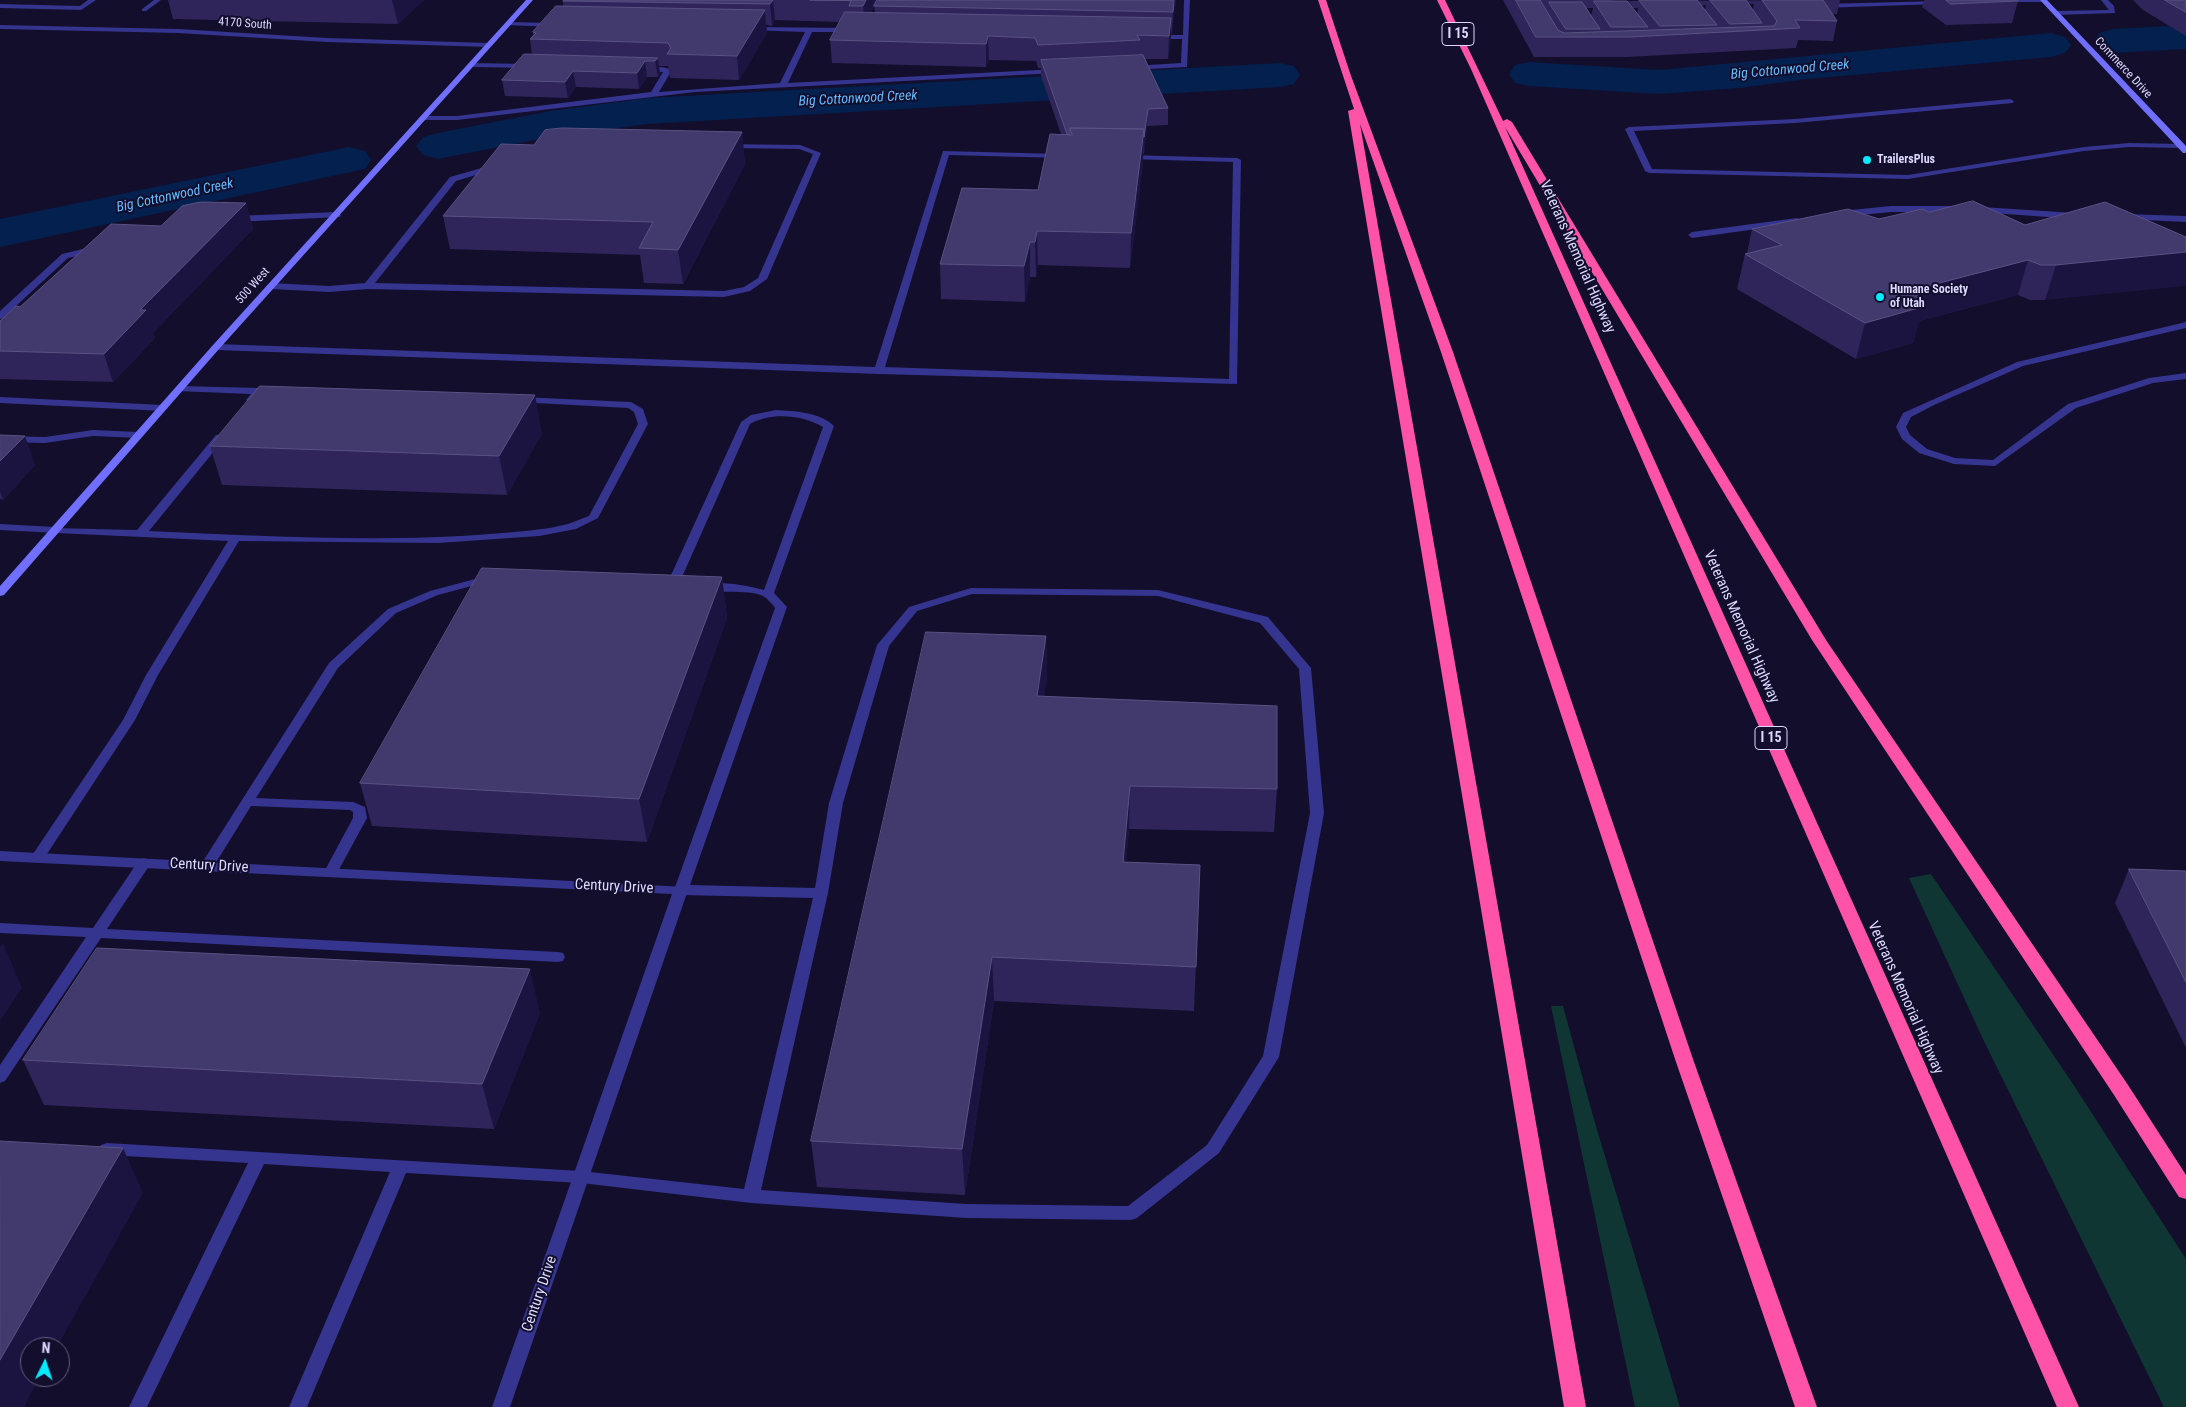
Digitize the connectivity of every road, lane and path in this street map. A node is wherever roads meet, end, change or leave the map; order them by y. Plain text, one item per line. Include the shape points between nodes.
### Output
1 (93, 0) edge
2 (158, 0) edge
3 (530, 0) edge
4 (1187, 0) edge
5 (1322, 0) edge
6 (1441, 0) edge
7 (1997, 0) edge
8 (2043, 0) edge
9 (2104, 0) edge
10 (1949, 2) edge
11 (0, 6) edge
12 (1813, 6) edge
13 (144, 10) dead end
14 (2055, 13) junction
15 (508, 24) junction
16 (566, 25) edge
17 (0, 27) edge
18 (741, 28) edge
19 (809, 30) junction
20 (859, 30) edge
21 (1146, 36) edge
22 (1186, 37) junction
23 (489, 45) junction
24 (472, 65) junction
25 (541, 66) edge
26 (1125, 68) edge
27 (639, 69) edge
28 (1476, 69) junction
29 (1066, 71) edge
30 (1346, 73) junction
31 (783, 86) junction
32 (654, 94) junction
33 (2010, 101) dead end
34 (425, 118) junction
35 (716, 147) edge
36 (2184, 149) edge
37 (1072, 156) edge
38 (1120, 157) edge
39 (502, 166) edge
40 (336, 214) junction
41 (1829, 216) edge
42 (2088, 216) edge
43 (2117, 217) edge
44 (2186, 218) edge
45 (1810, 219) edge
46 (221, 220) edge
47 (1692, 235) dead end
48 (102, 247) edge
49 (271, 286) junction
50 (368, 286) junction
51 (0, 316) edge
52 (2186, 325) edge
53 (216, 347) junction
54 (879, 371) junction
55 (2186, 376) edge
56 (180, 389) junction
57 (508, 399) edge
58 (0, 400) edge
59 (246, 406) edge
60 (163, 408) junction
61 (228, 428) edge
62 (138, 435) junction
63 (0, 439) edge
64 (0, 527) edge
65 (56, 530) junction
66 (141, 533) junction
67 (235, 538) junction
68 (498, 581) edge
69 (0, 593) edge
70 (768, 594) junction
71 (248, 802) junction
72 (0, 856) edge
73 (38, 857) junction
74 (144, 863) junction
75 (206, 866) junction
76 (331, 872) junction
77 (681, 890) junction
78 (821, 893) junction
79 (0, 928) edge
80 (96, 934) junction
81 (558, 957) dead end
82 (0, 1077) edge
83 (90, 1148) edge
84 (259, 1157) junction
85 (401, 1166) junction
86 (581, 1177) junction
87 (2186, 1192) edge
88 (751, 1196) junction
89 (138, 1407) edge
90 (298, 1407) edge
91 (501, 1407) edge
92 (1574, 1407) edge
93 (1806, 1407) edge
94 (2068, 1407) edge

1 - 11 street via 81,8
2 - 13 street
3 - 15 main road, 500 West
4 - 22 street
5 - 30 highway
6 - 28 highway, Veterans Memorial Highway / I 15
7 - 8 street
8 - 14 main road, Commerce Drive
9 - 14 street via 2114,12
10 - 12 street
14 - 36 main road, Commerce Drive
15 - 16 street
15 - 23 main road, 500 West
17 - 23 street, 4170 South via 178,31
18 - 19 street
19 - 20 street
19 - 31 street
21 - 22 street
22 - 26 street via 1184,65
23 - 24 main road, 500 West
24 - 25 street
24 - 34 main road, 500 West
27 - 32 street via 668,70
28 - 87 highway via 1819,640
28 - 94 highway, Veterans Memorial Highway / I 15
29 - 31 street
30 - 92 highway
30 - 93 highway via 1447,352 1681,1052
31 - 32 street
32 - 34 street via 457,118
33 - 36 street via 1794,121 1629,129 1649,171 1668,172 1908,177 2084,149 2129,145
34 - 40 main road, 500 West
35 - 50 street via 774,145 800,147 816,153 762,279 747,289 724,294
37 - 54 street via 946,153
38 - 54 street via 1237,160 1234,382
39 - 50 street via 483,168 453,179
40 - 46 street
40 - 49 main road, 500 West
41 - 42 street via 1927,208
43 - 44 street
45 - 47 street
48 - 51 street via 65,256
49 - 50 street via 329,289
49 - 53 main road, 500 West
52 - 55 street via 2020,364 1930,402 1907,415 1901,427 1906,437 1923,452 1954,461 1995,463 2072,406 2152,380
53 - 54 street
53 - 56 main road, 500 West
56 - 59 street via 264,391
56 - 60 main road, 500 West
57 - 67 street via 631,404 639,411 643,424 593,518 579,526 541,533 454,540
58 - 60 street
60 - 62 main road, 500 West
61 - 66 street
62 - 63 street via 93,433 45,440
62 - 65 main road, 500 West
64 - 65 street
65 - 66 street
65 - 69 main road, 500 West
66 - 67 street
67 - 73 street via 152,675 129,720
68 - 71 street via 479,581 434,593 392,611 334,666
70 - 70 street via 743,588 667,586 746,422 754,416 804,415 829,426
70 - 77 street via 781,607
71 - 75 street
71 - 76 street via 354,806 360,810 360,818
72 - 73 street, Century Drive
73 - 74 street, Century Drive
74 - 75 street, Century Drive
74 - 80 street
75 - 76 street, Century Drive
76 - 77 street, Century Drive
77 - 78 street
77 - 86 street, Century Drive
78 - 88 street
78 - 88 street via 836,804 883,645 913,609 971,591 1158,593 1264,620 1305,668 1317,813 1289,967 1271,1057 1213,1149 1130,1213 966,1211
79 - 80 street
80 - 81 street
80 - 82 street
83 - 84 street
84 - 85 street
84 - 89 street
85 - 86 street
85 - 90 street
86 - 88 street
86 - 91 street, Century Drive

